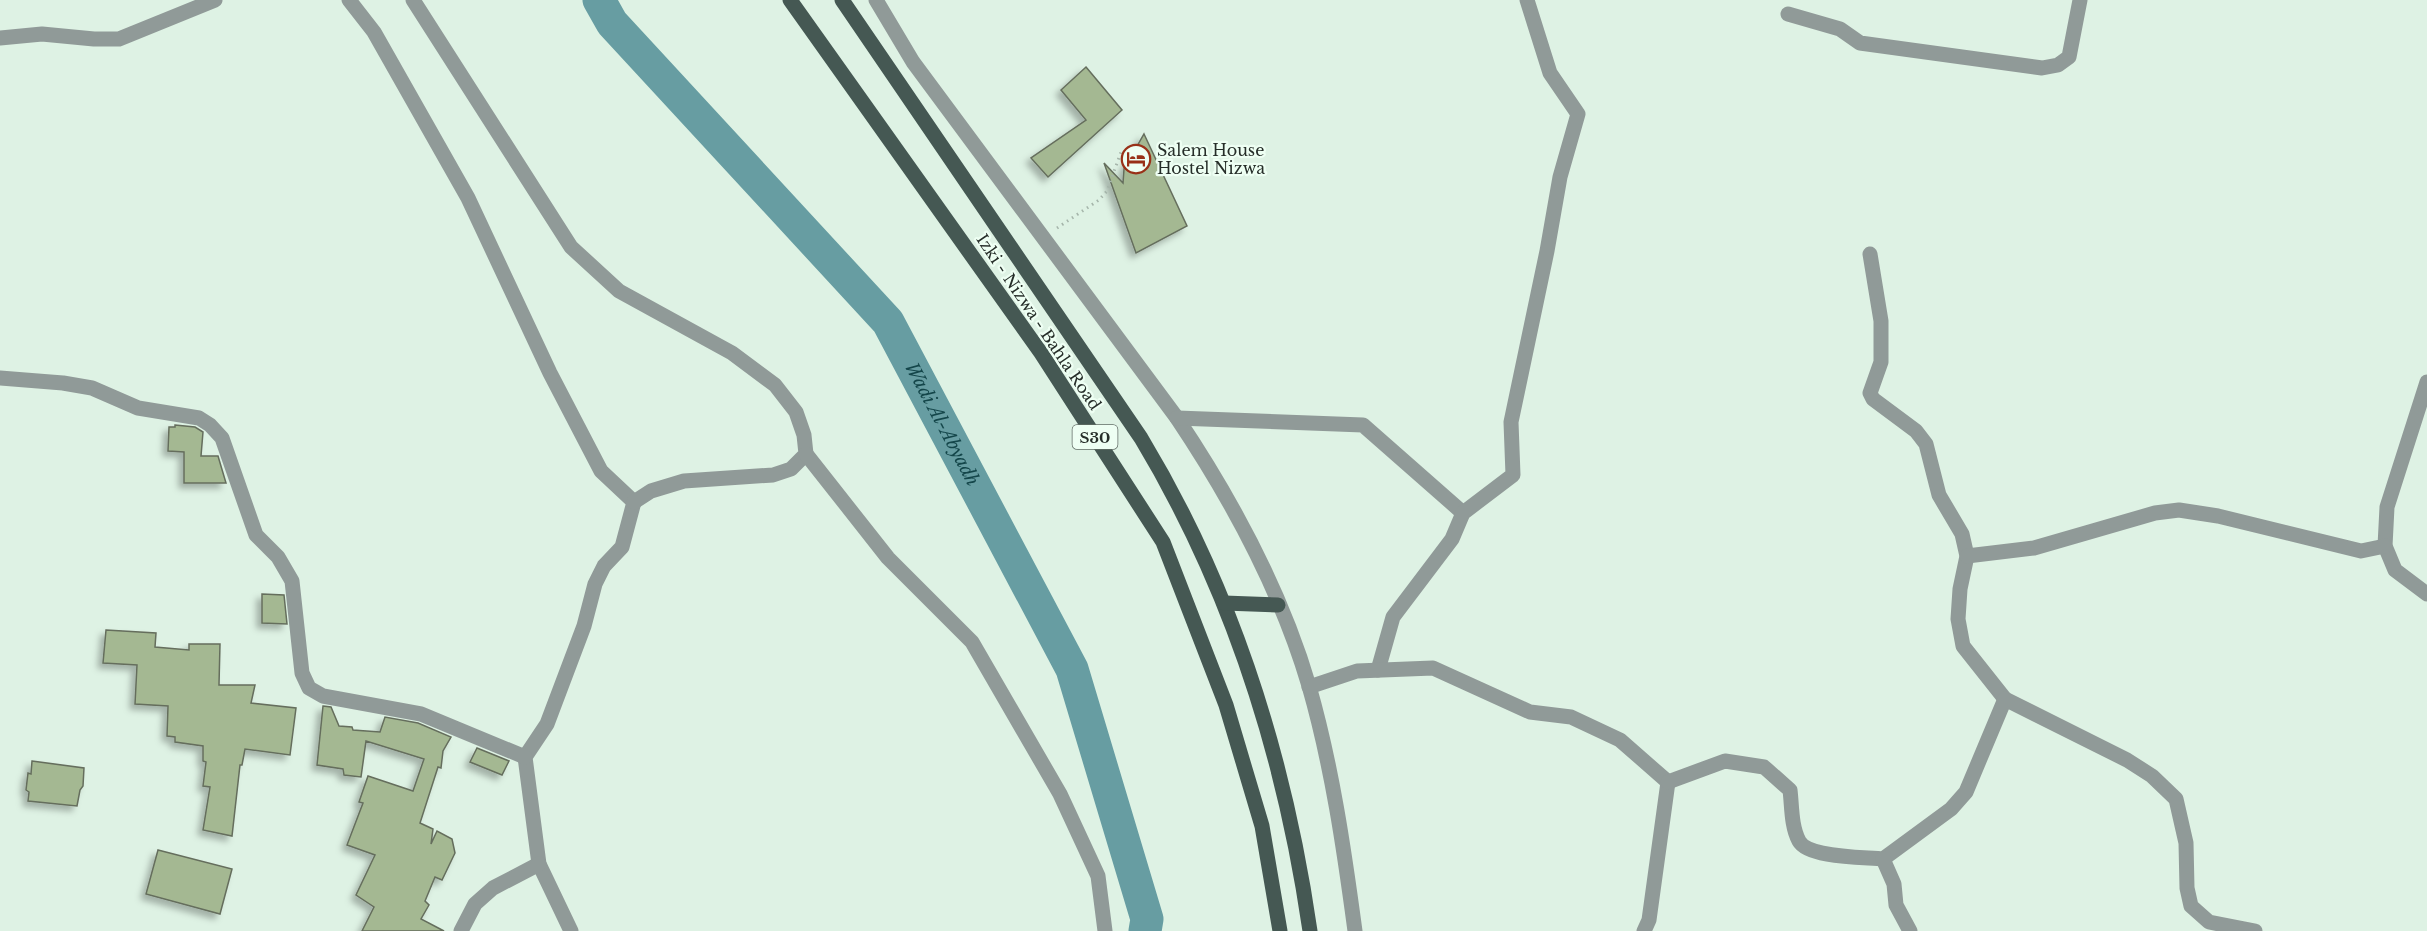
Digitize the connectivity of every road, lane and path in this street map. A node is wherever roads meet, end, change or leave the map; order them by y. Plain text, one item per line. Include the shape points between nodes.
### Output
1 (215, 0) edge
2 (349, 0) edge
3 (413, 0) edge
4 (790, 0) edge
5 (842, 0) edge
6 (876, 0) edge
7 (1527, 0) edge
8 (2080, 0) edge
9 (1788, 14) dead end
10 (0, 38) edge
11 (1121, 152) dead end
12 (1043, 238) junction
13 (1870, 254) dead end
14 (0, 378) edge
15 (2427, 382) edge
16 (1177, 418) junction
17 (806, 454) junction
18 (634, 502) junction
19 (1463, 513) junction
20 (2385, 546) junction
21 (1967, 556) junction
22 (2427, 594) edge
23 (1224, 603) junction
24 (1278, 605) junction
25 (1378, 670) junction
26 (1309, 687) junction
27 (2005, 699) junction
28 (525, 757) junction
29 (1668, 782) junction
30 (1884, 859) junction
31 (539, 864) junction
32 (461, 931) edge
33 (571, 931) edge
34 (1105, 931) edge
35 (1280, 931) edge
36 (1310, 931) edge
37 (1355, 931) edge
38 (1644, 931) edge
39 (1910, 931) edge
40 (2256, 931) edge

1 - 10 street via 119,39 42,34
2 - 18 street via 374,32 468,198 601,471
3 - 17 street via 571,247 619,291 732,353 775,385 796,412
4 - 35 main road, Izki - Nizwa - Bahla Road / S30 via 1041,353 1163,542 1226,705 1262,826
5 - 23 main road, Izki - Nizwa - Bahla Road / S30 via 1141,438 1171,487
6 - 12 street via 913,62
7 - 19 street via 1550,73 1578,114 1560,177 1511,422 1513,475
8 - 9 street via 2069,57 2058,65 2042,68 1860,43 1840,29
11 - 12 path via 1100,200
12 - 16 street
13 - 21 street via 1881,321 1881,362 1870,393 1926,444 1939,495 1962,534
14 - 28 street via 92,388 138,408 199,417 222,438 256,536 278,557 292,581 302,673 309,688 323,696 421,714
15 - 20 street via 2387,507
16 - 19 street via 1363,425
16 - 24 street via 1252,545
17 - 18 street via 791,469 684,481 651,491
17 - 34 street via 888,558 972,642 1060,794 1098,876
18 - 28 street via 622,547 604,566 595,584 584,626 547,724
19 - 25 street via 1452,538 1393,617
20 - 21 street via 2361,551 2179,510 2155,513 2034,548
20 - 22 street via 2395,570
21 - 27 street via 1958,619 1964,646
23 - 24 main road
23 - 36 main road, Izki - Nizwa - Bahla Road / S30 via 1247,664 1288,804
24 - 26 street
25 - 26 street via 1357,671
25 - 29 street via 1433,668 1530,712 1571,717 1620,740
26 - 37 street via 1344,848
27 - 30 street via 1966,792 1951,809
27 - 40 street via 2152,776 2176,799 2186,843 2191,906 2209,922
28 - 31 street
29 - 30 street via 1725,761 1764,767 1790,790 1800,844 1816,852
29 - 38 street
30 - 39 street via 1896,905
31 - 32 street via 493,888 475,904
31 - 33 street

